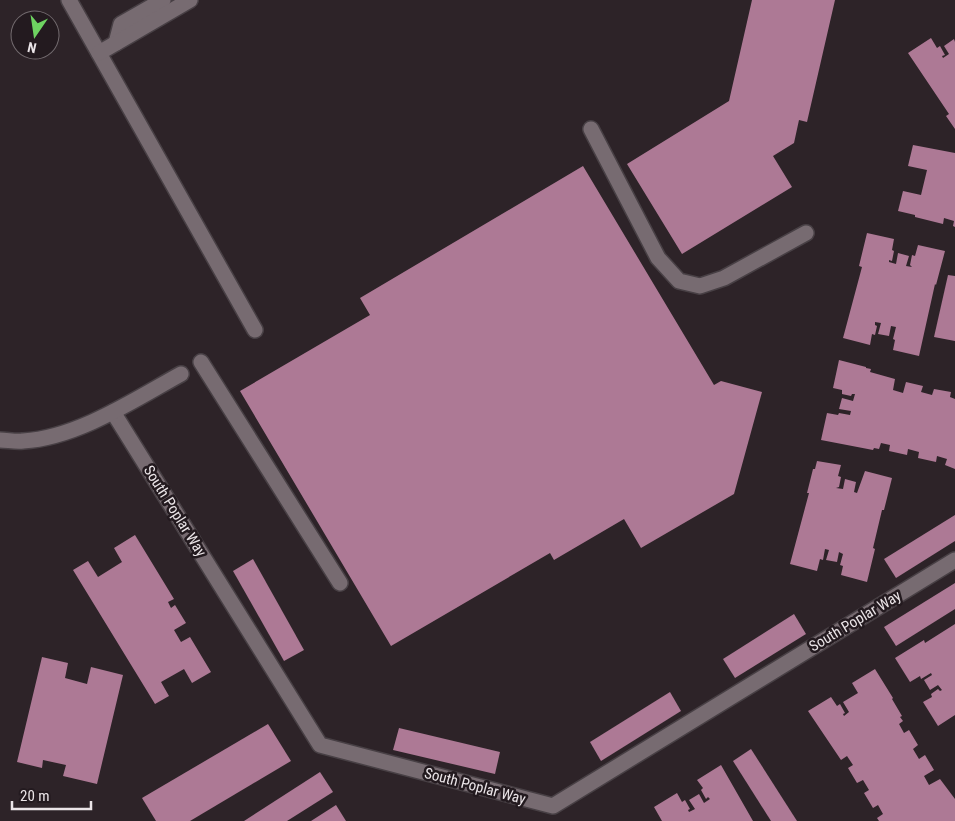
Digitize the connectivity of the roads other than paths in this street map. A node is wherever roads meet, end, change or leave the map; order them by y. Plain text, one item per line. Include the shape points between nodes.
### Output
1 (68, 0) edge
2 (163, 0) edge
3 (190, 0) edge
4 (116, 43) junction
5 (99, 53) junction
6 (591, 129) dead end
7 (806, 234) dead end
8 (254, 330) dead end
9 (200, 362) dead end
10 (181, 374) dead end
11 (114, 412) junction
12 (0, 440) edge
13 (955, 560) edge
14 (340, 583) dead end

1 - 5 street
2 - 4 street via 121,24
3 - 4 street
4 - 5 street
5 - 8 street
6 - 7 street via 658,258 679,281 700,286 724,278
9 - 14 street
10 - 11 street
11 - 12 street via 58,434 23,441
11 - 13 street, South Poplar Way via 320,745 553,806

